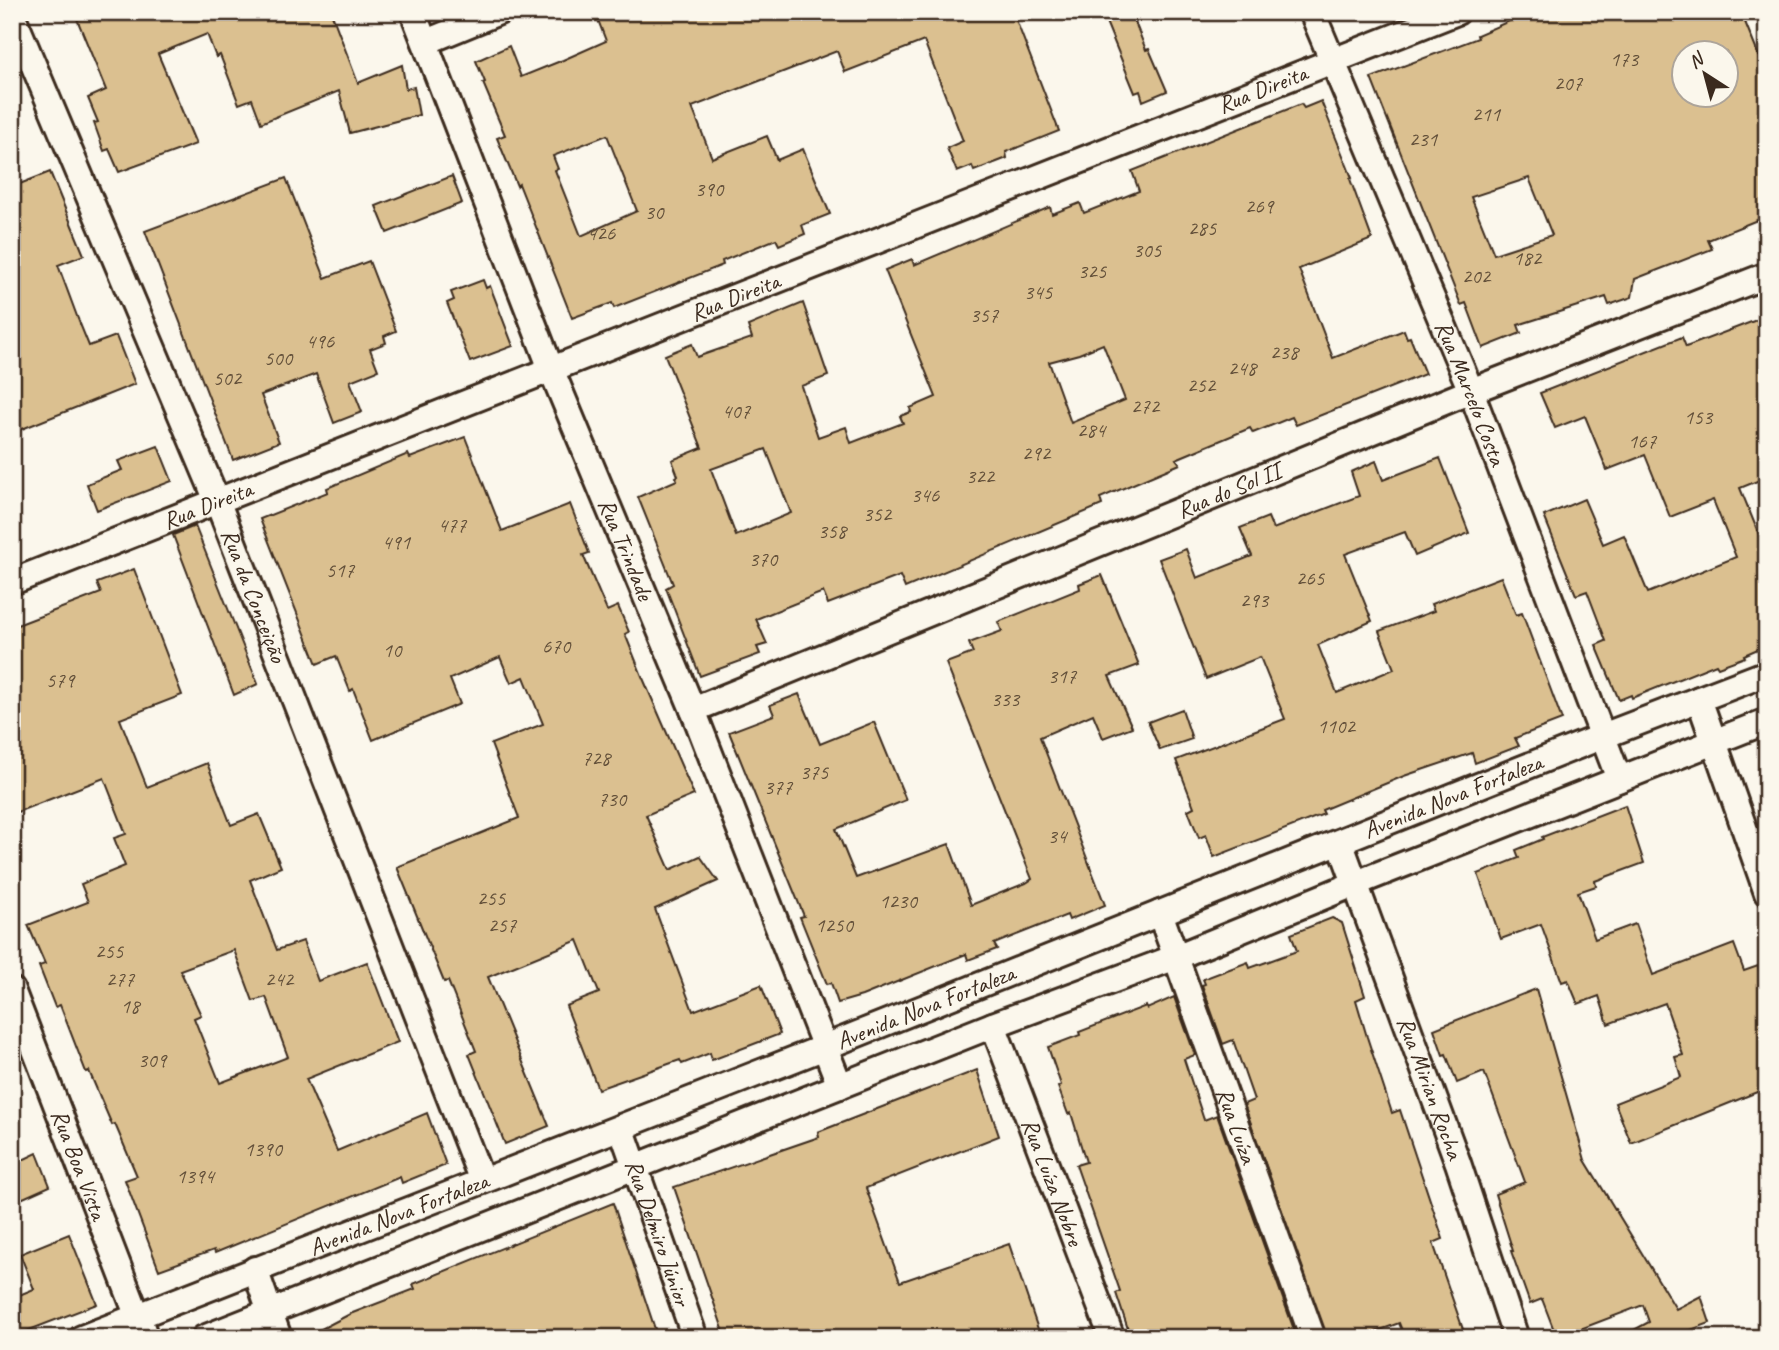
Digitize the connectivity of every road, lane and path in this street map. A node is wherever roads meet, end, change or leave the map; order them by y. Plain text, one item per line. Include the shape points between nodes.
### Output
1 (413, 12) edge
2 (499, 12) edge
3 (1312, 12) edge
4 (1457, 12) edge
5 (12, 14) edge
6 (426, 42) junction
7 (1331, 61) junction
8 (1767, 275) edge
9 (551, 369) junction
10 (1471, 391) junction
11 (218, 503) junction
12 (12, 582) edge
13 (1767, 673) edge
14 (1699, 699) junction
15 (693, 709) junction
16 (1767, 721) edge
17 (1603, 736) junction
18 (1715, 741) junction
19 (1619, 779) junction
20 (1340, 842) junction
21 (1354, 884) junction
22 (1767, 893) edge
23 (1160, 913) junction
24 (1176, 957) junction
25 (12, 990) edge
26 (993, 1026) junction
27 (825, 1047) junction
28 (840, 1086) junction
29 (621, 1127) junction
30 (637, 1168) junction
31 (482, 1181) junction
32 (255, 1269) junction
33 (270, 1312) junction
34 (142, 1327) edge
35 (1513, 1337) edge
36 (82, 1338) edge
37 (204, 1338) edge
38 (279, 1338) edge
39 (695, 1338) edge
40 (1112, 1338) edge
41 (1313, 1338) edge

1 - 6 street, Rua Trindade
2 - 6 street
3 - 7 street, Rua Marcelo Costa
4 - 7 street, Rua Direita
5 - 11 street, Rua da Conceição
6 - 9 street, Rua Trindade
7 - 9 street, Rua Direita
7 - 10 street, Rua Marcelo Costa
8 - 10 street, Rua do Sol II
9 - 11 street, Rua Direita
9 - 15 street, Rua Trindade
10 - 15 street, Rua do Sol II
10 - 17 street, Rua Marcelo Costa
11 - 12 street, Rua Direita
11 - 31 street, Rua da Conceição
13 - 14 street, Avenida Nova Fortaleza
14 - 17 street, Avenida Nova Fortaleza
14 - 18 street
15 - 27 street, Rua Trindade
16 - 18 street, Avenida Nova Fortaleza
17 - 19 street, Rua Marcelo Costa
17 - 20 street, Avenida Nova Fortaleza
18 - 19 street, Avenida Nova Fortaleza
18 - 22 street
19 - 21 street, Avenida Nova Fortaleza
20 - 21 street, Rua Mirian Rocha
20 - 23 street, Avenida Nova Fortaleza
21 - 24 street, Avenida Nova Fortaleza
21 - 35 street, Rua Mirian Rocha via 1458,1163
23 - 24 street, Rua Luíza
23 - 27 street, Avenida Nova Fortaleza
24 - 26 street, Avenida Nova Fortaleza
24 - 41 street, Rua Luíza
25 - 34 street, Rua Boa Vista
26 - 28 street, Avenida Nova Fortaleza
26 - 40 street, Rua Luíza Nobre
27 - 28 street, Rua Trindade
27 - 29 street, Avenida Nova Fortaleza
28 - 30 street, Avenida Nova Fortaleza
29 - 30 street, Rua Delmiro Júnior
29 - 31 street, Avenida Nova Fortaleza
30 - 33 street, Avenida Nova Fortaleza
30 - 39 street, Rua Delmiro Júnior
31 - 32 street, Avenida Nova Fortaleza
32 - 33 street
32 - 34 street, Avenida Nova Fortaleza
33 - 37 street, Avenida Nova Fortaleza
33 - 38 street
34 - 36 street, Avenida Nova Fortaleza

